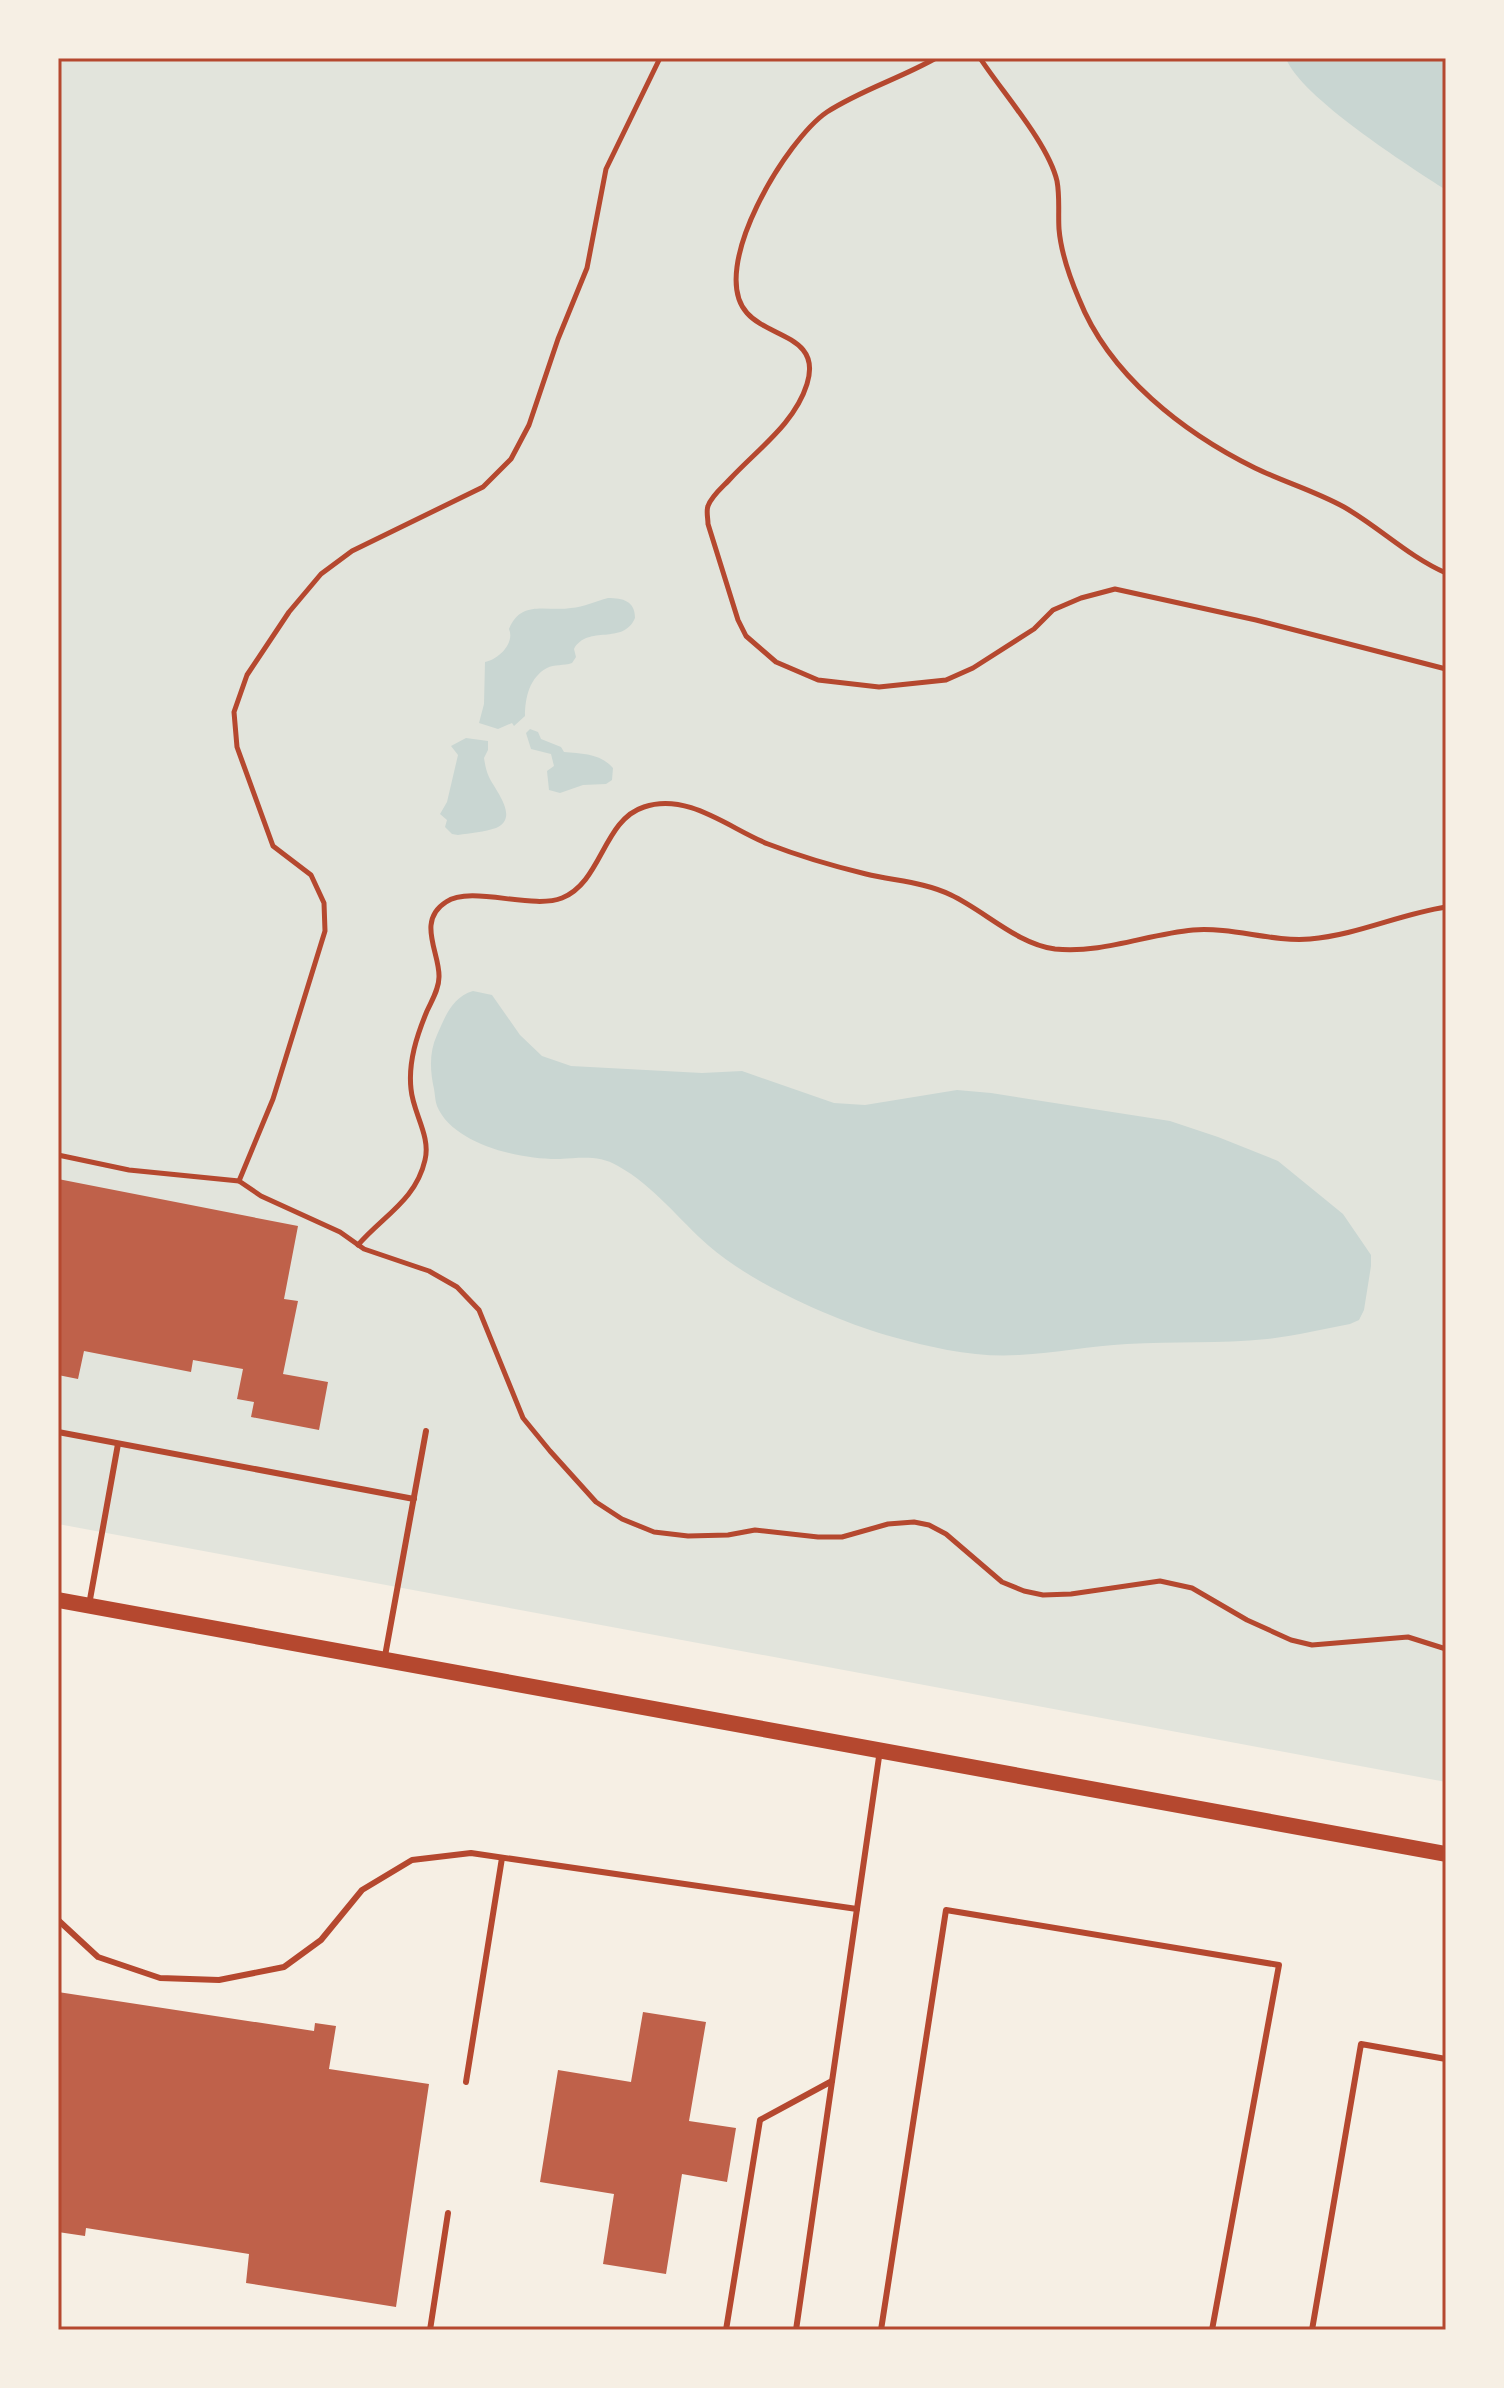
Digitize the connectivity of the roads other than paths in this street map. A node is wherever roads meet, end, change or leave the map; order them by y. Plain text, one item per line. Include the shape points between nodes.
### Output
1 (426, 1431) dead end
2 (58, 1432) edge
3 (118, 1444) junction
4 (414, 1499) junction
5 (58, 1600) edge
6 (89, 1606) junction
7 (385, 1660) junction
8 (880, 1750) junction
9 (1446, 1854) edge
10 (502, 1858) junction
11 (857, 1909) junction
12 (58, 1920) edge
13 (1446, 2059) edge
14 (832, 2081) junction
15 (466, 2082) dead end
16 (448, 2213) dead end
17 (430, 2330) edge
18 (726, 2330) edge
19 (796, 2330) edge
20 (881, 2330) edge
21 (1212, 2330) edge
22 (1312, 2330) edge

1 - 4 lane
2 - 3 lane
3 - 4 lane
3 - 6 lane
4 - 7 lane
5 - 6 main road
6 - 7 main road
7 - 8 main road
8 - 9 main road
8 - 11 lane
10 - 11 lane
10 - 12 lane via 471,1853 412,1860 362,1890 321,1940 284,1967 219,1980 160,1978 98,1957
10 - 15 lane
11 - 14 lane
13 - 22 lane via 1361,2044
14 - 18 lane via 760,2120
14 - 19 lane
16 - 17 lane
20 - 21 lane via 946,1910 1279,1965

